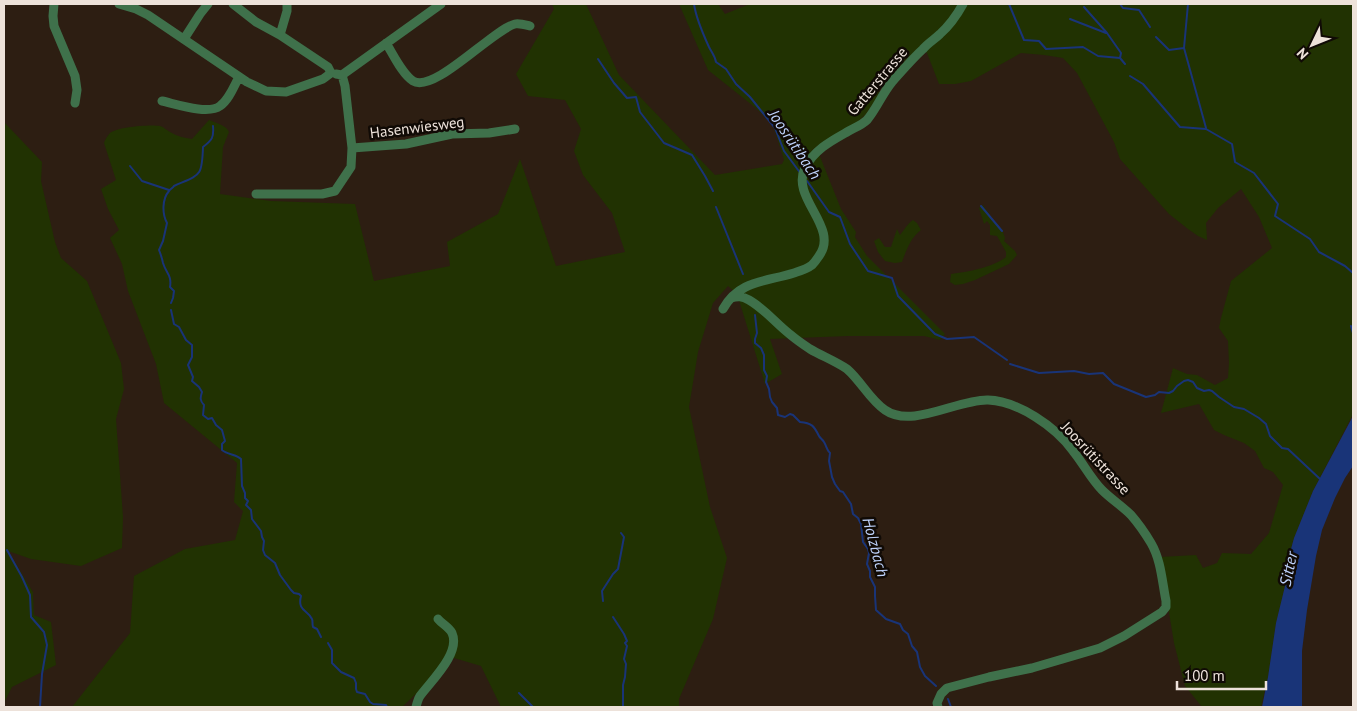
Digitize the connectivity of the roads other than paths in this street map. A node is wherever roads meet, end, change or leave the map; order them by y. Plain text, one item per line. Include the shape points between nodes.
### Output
1 (54, 4) edge
2 (119, 4) edge
3 (208, 4) edge
4 (233, 4) edge
5 (287, 4) edge
6 (441, 4) edge
7 (963, 4) edge
8 (530, 26) dead end
9 (280, 35) junction
10 (184, 39) junction
11 (386, 44) junction
12 (331, 73) junction
13 (342, 75) junction
14 (239, 77) junction
15 (162, 100) dead end
16 (75, 103) dead end
17 (515, 129) dead end
18 (352, 148) junction
19 (256, 194) dead end
20 (730, 298) junction
21 (723, 309) dead end
22 (438, 619) dead end
23 (416, 707) edge
24 (938, 707) edge

1 - 16 street via 54,26 78,90
2 - 10 street via 148,15
3 - 10 street
4 - 9 street
5 - 9 street
6 - 11 street
7 - 20 street, Gatterstrasse via 941,33 885,90 866,121 816,151 805,168 803,188 824,239 823,250 812,265 742,288
8 - 11 street via 516,24 500,32 456,66 424,83 417,83 405,73
9 - 12 street via 328,67
10 - 14 street
11 - 13 street
12 - 13 street
12 - 14 street via 286,92 266,92
13 - 18 street
14 - 15 street via 226,99 213,109
17 - 18 street, Hasenwiesweg
18 - 19 street via 351,167 335,191 322,194
20 - 21 street, Gatterstrasse
20 - 24 street, Joosrütistrasse via 742,296 751,301 790,335 847,370 877,404 895,415 913,416 975,400 990,400 1020,408 1034,416 1072,449 1102,490 1132,516 1156,553 1166,601 1162,612 1100,648 947,688 941,694
22 - 23 street via 451,630 454,647

